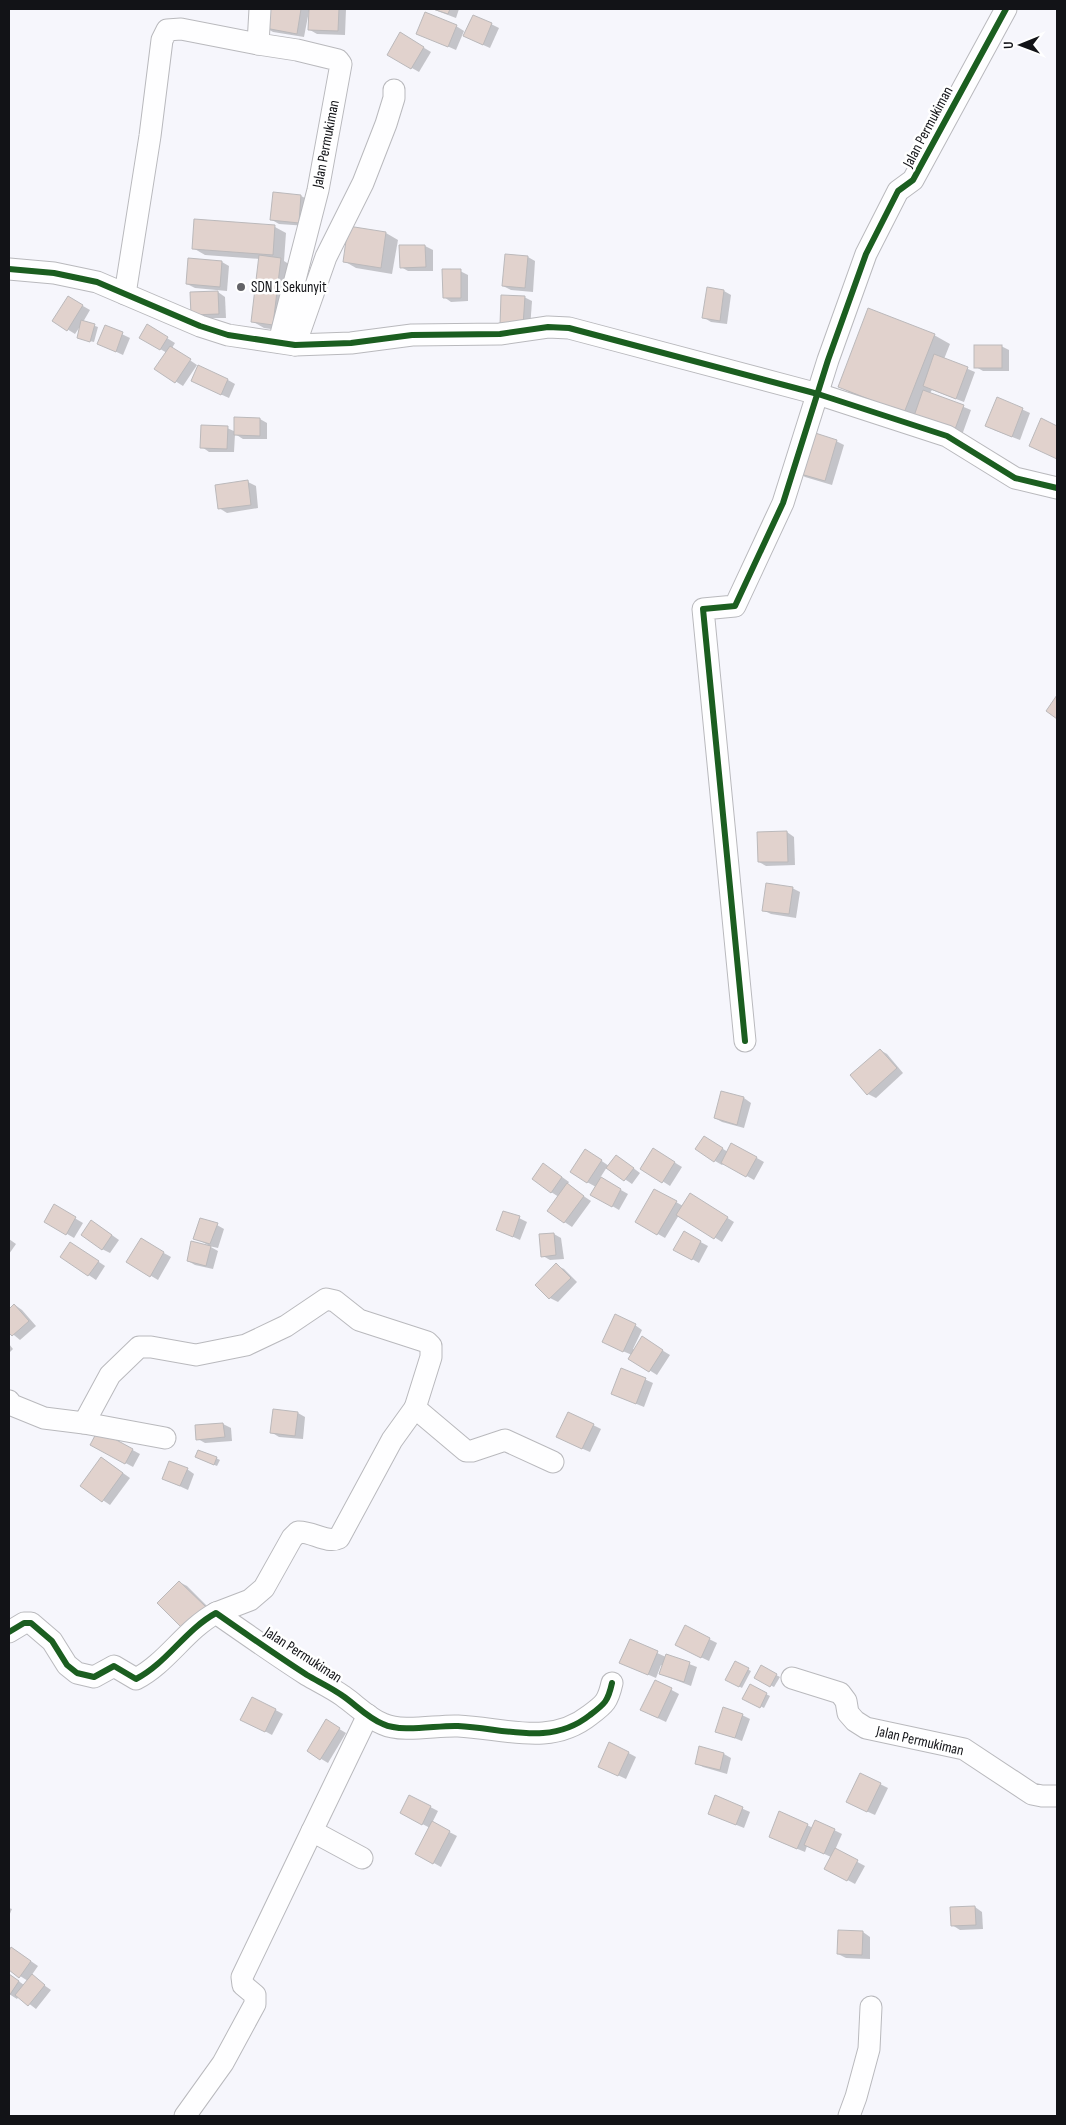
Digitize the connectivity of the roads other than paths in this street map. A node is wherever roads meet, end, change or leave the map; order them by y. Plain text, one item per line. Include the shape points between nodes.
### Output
1 (260, 9) edge
2 (1006, 9) edge
3 (258, 44) junction
4 (394, 90) dead end
5 (9, 269) edge
6 (125, 294) junction
7 (287, 343) junction
8 (818, 394) junction
9 (1057, 488) edge
10 (745, 1040) dead end
11 (10, 1407) edge
12 (415, 1408) junction
13 (84, 1423) junction
14 (165, 1438) dead end
15 (553, 1462) dead end
16 (216, 1614) junction
17 (9, 1632) edge
18 (792, 1678) dead end
19 (612, 1683) dead end
20 (368, 1715) junction
21 (1057, 1796) edge
22 (312, 1832) junction
23 (362, 1858) dead end
24 (871, 2007) dead end
25 (185, 2116) edge
26 (849, 2116) edge

1 - 3 street
2 - 8 street, Jalan Permukiman via 913,180 898,191 885,213 866,254
3 - 6 street via 181,29 167,30 162,40
3 - 7 street, Jalan Permukiman via 298,50 338,60 341,64
4 - 7 street via 386,124 363,183
5 - 6 street via 54,273 97,282
6 - 7 street via 228,335
7 - 8 street via 351,343 412,335 500,334 557,326
8 - 9 street via 948,436 1015,478
8 - 10 street, Jalan Permukiman via 782,504 735,606 703,609
11 - 13 street via 44,1418
12 - 13 street via 431,1357 431,1346 359,1320 335,1301 326,1299 286,1326 246,1344 196,1355 139,1347 110,1375
12 - 15 street via 466,1451 472,1452 505,1440
12 - 16 street via 392,1440 340,1538 329,1540 309,1532 298,1532 264,1588 250,1600
13 - 14 street
16 - 17 street via 202,1621 170,1655 136,1679 114,1666 94,1677 77,1673 67,1665 52,1641 31,1623 24,1623
16 - 20 street, Jalan Permukiman
18 - 21 street, Jalan Permukiman via 840,1693 846,1701 848,1713 866,1728 964,1749 1032,1794
19 - 20 street, Jalan Permukiman via 605,1704 566,1730 547,1733 459,1726 400,1728 385,1725
20 - 22 street
22 - 23 street
22 - 25 street via 242,1978 242,1985 255,1995 255,2004 223,2063
24 - 26 street via 868,2049

